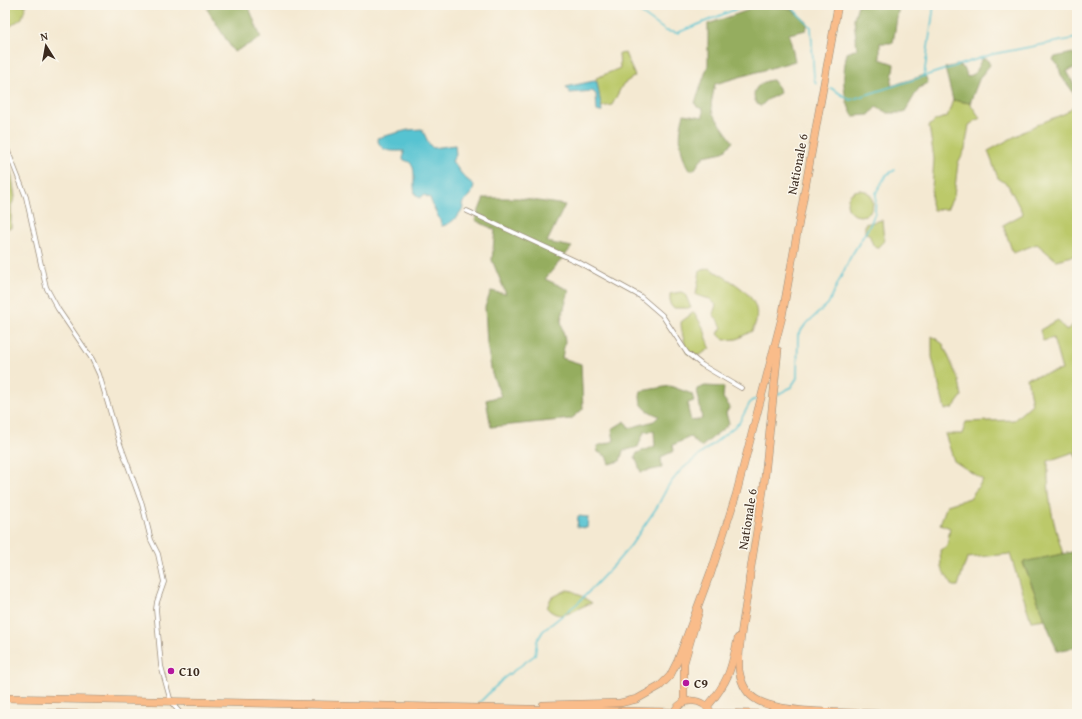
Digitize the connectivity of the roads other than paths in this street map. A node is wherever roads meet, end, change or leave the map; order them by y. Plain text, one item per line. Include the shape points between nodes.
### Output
1 (838, 5) edge
2 (5, 144) edge
3 (467, 211) dead end
4 (780, 326) junction
5 (741, 388) dead end
6 (711, 571) junction
7 (750, 576) junction
8 (5, 698) edge
9 (171, 702) junction
10 (684, 702) junction
11 (418, 708) junction
12 (710, 711) edge
13 (5, 713) edge
14 (673, 713) edge
15 (86, 714) edge
16 (181, 714) edge
17 (763, 714) edge
18 (881, 714) edge

1 - 4 main road, Nationale 6
2 - 9 street via 26,197 46,287 99,374 158,554 164,582 156,609 160,656
3 - 5 street via 580,263 640,296 662,315 687,353
4 - 6 main road, Nationale 6 via 736,495
4 - 7 main road, Nationale 6 via 764,485
6 - 10 main road, Nationale 6 via 684,663
6 - 11 main road via 678,660 670,676 650,693 620,703
7 - 12 main road, Nationale 6 via 730,672
7 - 18 main road via 739,654 739,669 747,692 771,706 789,709
8 - 9 main road
9 - 11 main road
9 - 16 street
10 - 12 main road via 697,701
10 - 14 main road
11 - 14 main road
12 - 17 main road
13 - 15 main road

